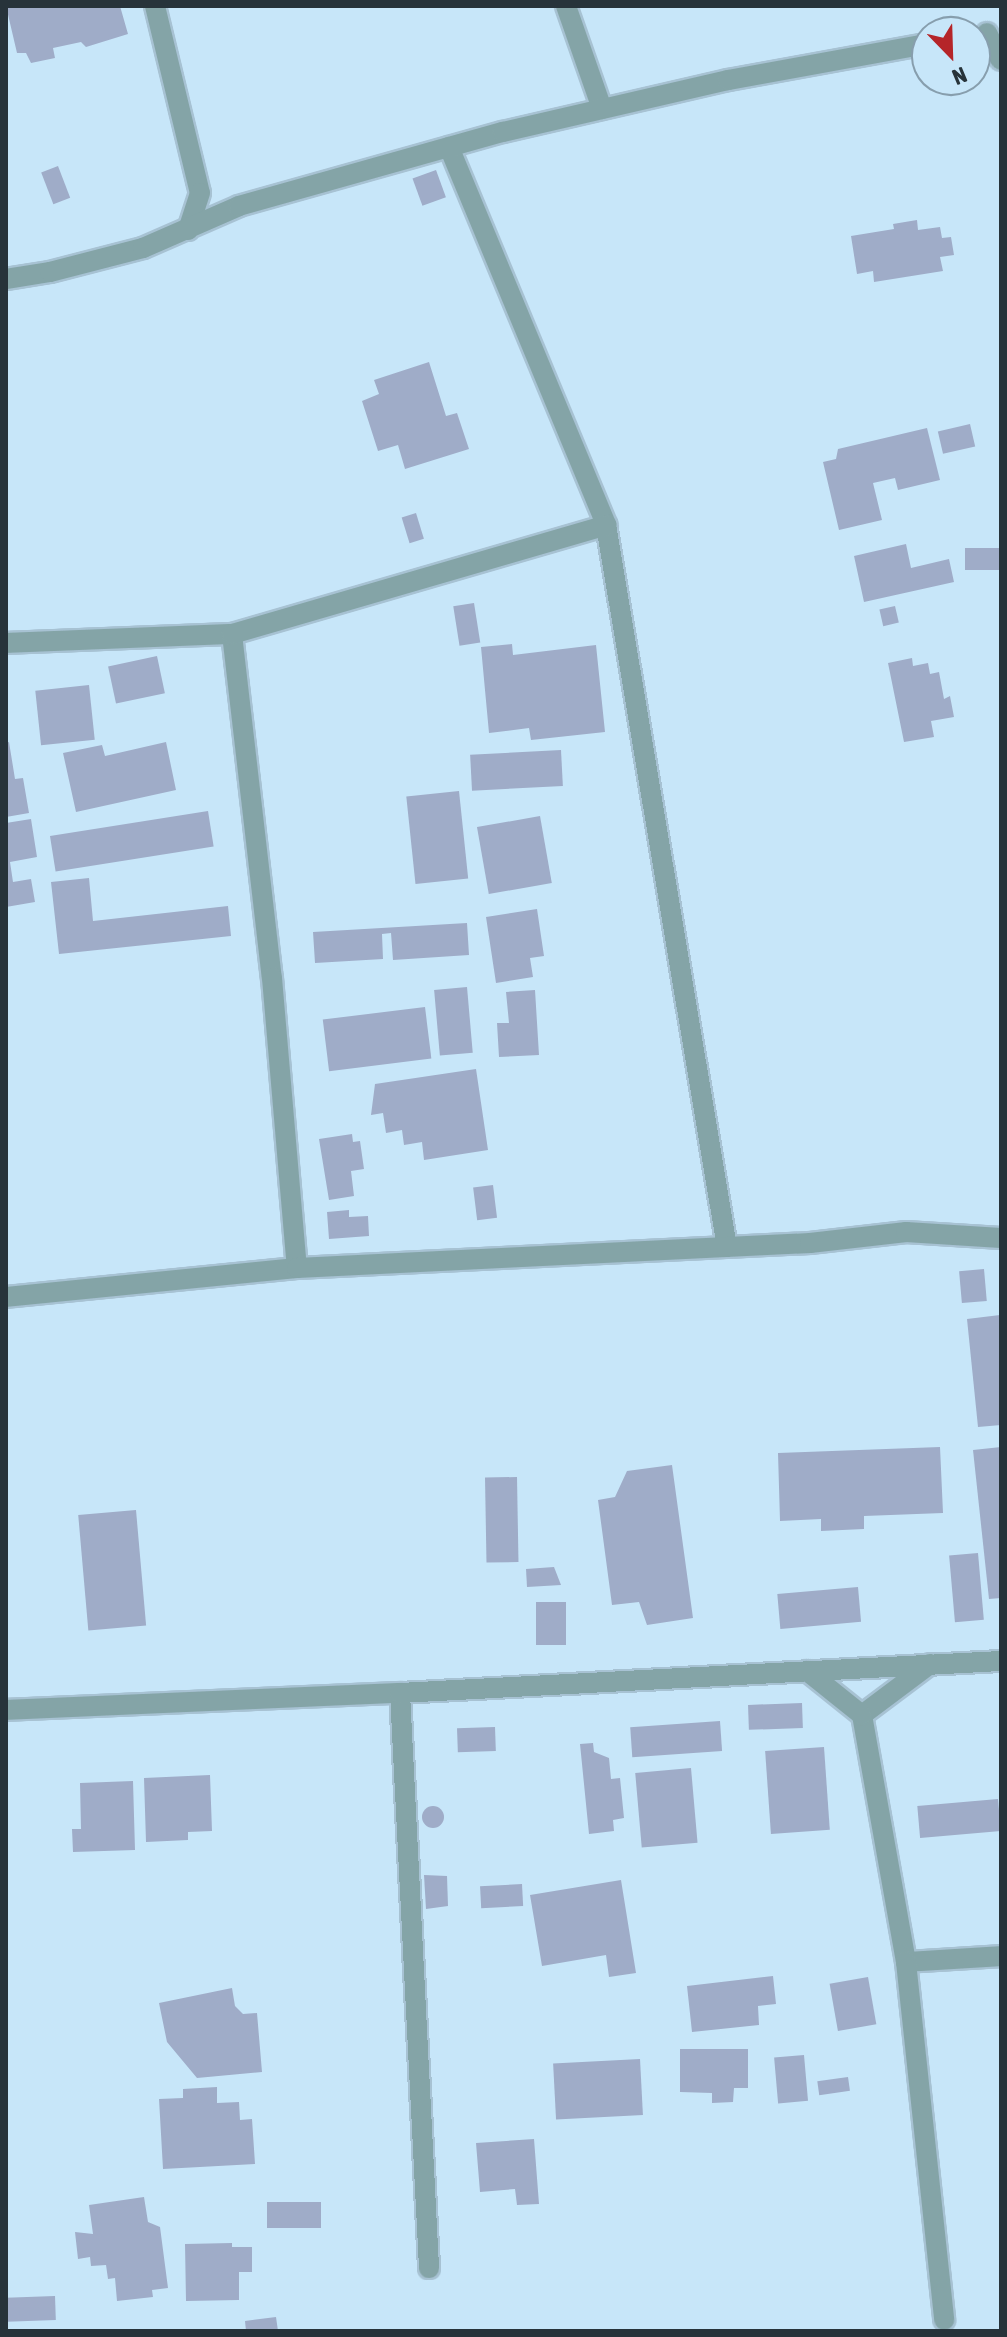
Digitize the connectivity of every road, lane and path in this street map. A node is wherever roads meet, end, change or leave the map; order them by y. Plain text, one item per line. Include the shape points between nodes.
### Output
1 (155, 6) edge
2 (566, 6) edge
3 (991, 39) edge
4 (911, 47) edge
5 (1001, 60) edge
6 (602, 109) junction
7 (449, 147) junction
8 (200, 193) junction
9 (239, 206) junction
10 (188, 230) junction
11 (6, 279) edge
12 (606, 525) junction
13 (232, 634) junction
14 (6, 643) edge
15 (1001, 1238) edge
16 (727, 1247) junction
17 (297, 1268) junction
18 (6, 1297) edge
19 (1001, 1661) edge
20 (930, 1664) junction
21 (807, 1671) junction
22 (400, 1693) junction
23 (6, 1710) edge
24 (862, 1715) junction
25 (1001, 1956) edge
26 (906, 1962) junction
27 (429, 2268) dead end
28 (944, 2320) dead end

1 - 8 street
2 - 6 street
3 - 5 street
4 - 6 street
6 - 7 street
7 - 9 street
7 - 12 street
8 - 9 street
8 - 10 street
9 - 10 street
10 - 11 street via 143,248
12 - 13 street
12 - 16 street
13 - 14 street
13 - 17 street via 272,978
15 - 16 street via 906,1232
16 - 17 street
17 - 18 street
19 - 20 street
20 - 21 street
20 - 24 street
21 - 22 street
21 - 24 street
22 - 23 street
22 - 27 street
24 - 26 street
25 - 26 street
26 - 28 street

